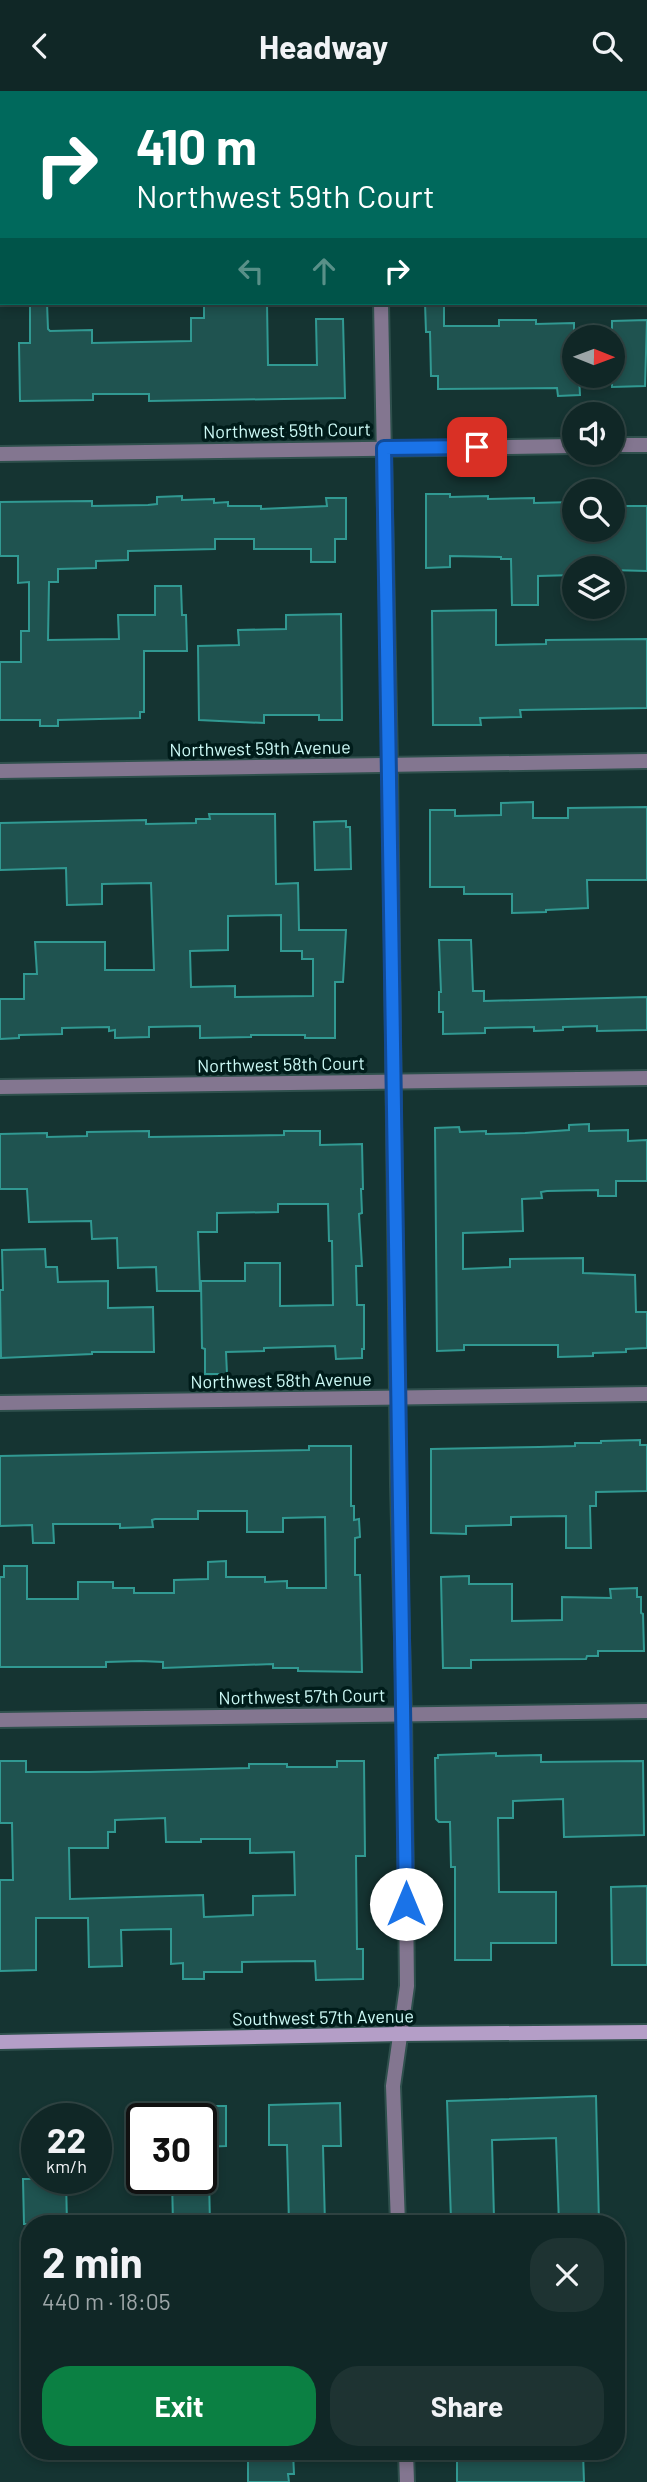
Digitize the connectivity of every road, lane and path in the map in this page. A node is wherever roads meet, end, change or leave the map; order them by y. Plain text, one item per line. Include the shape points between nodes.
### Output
1 (381, 305) edge
2 (625, 445) edge
3 (647, 445) edge
4 (562, 446) edge
5 (384, 448) junction
6 (0, 454) edge
7 (647, 761) edge
8 (390, 765) junction
9 (0, 771) edge
10 (647, 1078) edge
11 (394, 1082) junction
12 (0, 1087) edge
13 (647, 1394) edge
14 (398, 1397) junction
15 (0, 1403) edge
16 (647, 1711) edge
17 (404, 1714) junction
18 (0, 1720) edge
19 (647, 2032) edge
20 (400, 2034) junction
21 (0, 2042) edge
22 (398, 2215) edge
23 (406, 2460) edge
24 (407, 2482) edge

1 - 5 street
2 - 3 street
4 - 5 street, Northwest 59th Court
5 - 6 street, Northwest 59th Court
5 - 8 street
7 - 8 street, Northwest 59th Avenue
8 - 9 street, Northwest 59th Avenue
8 - 11 street
10 - 11 street, Northwest 58th Court
11 - 12 street, Northwest 58th Court
11 - 14 street
13 - 14 street, Northwest 58th Avenue
14 - 15 street, Northwest 58th Avenue
14 - 17 street
16 - 17 street, Northwest 57th Court
17 - 18 street, Northwest 57th Court
17 - 20 street via 407,1986
19 - 20 main road, Southwest 57th Avenue
20 - 21 main road, Southwest 57th Avenue
20 - 22 street via 393,2086
23 - 24 street

